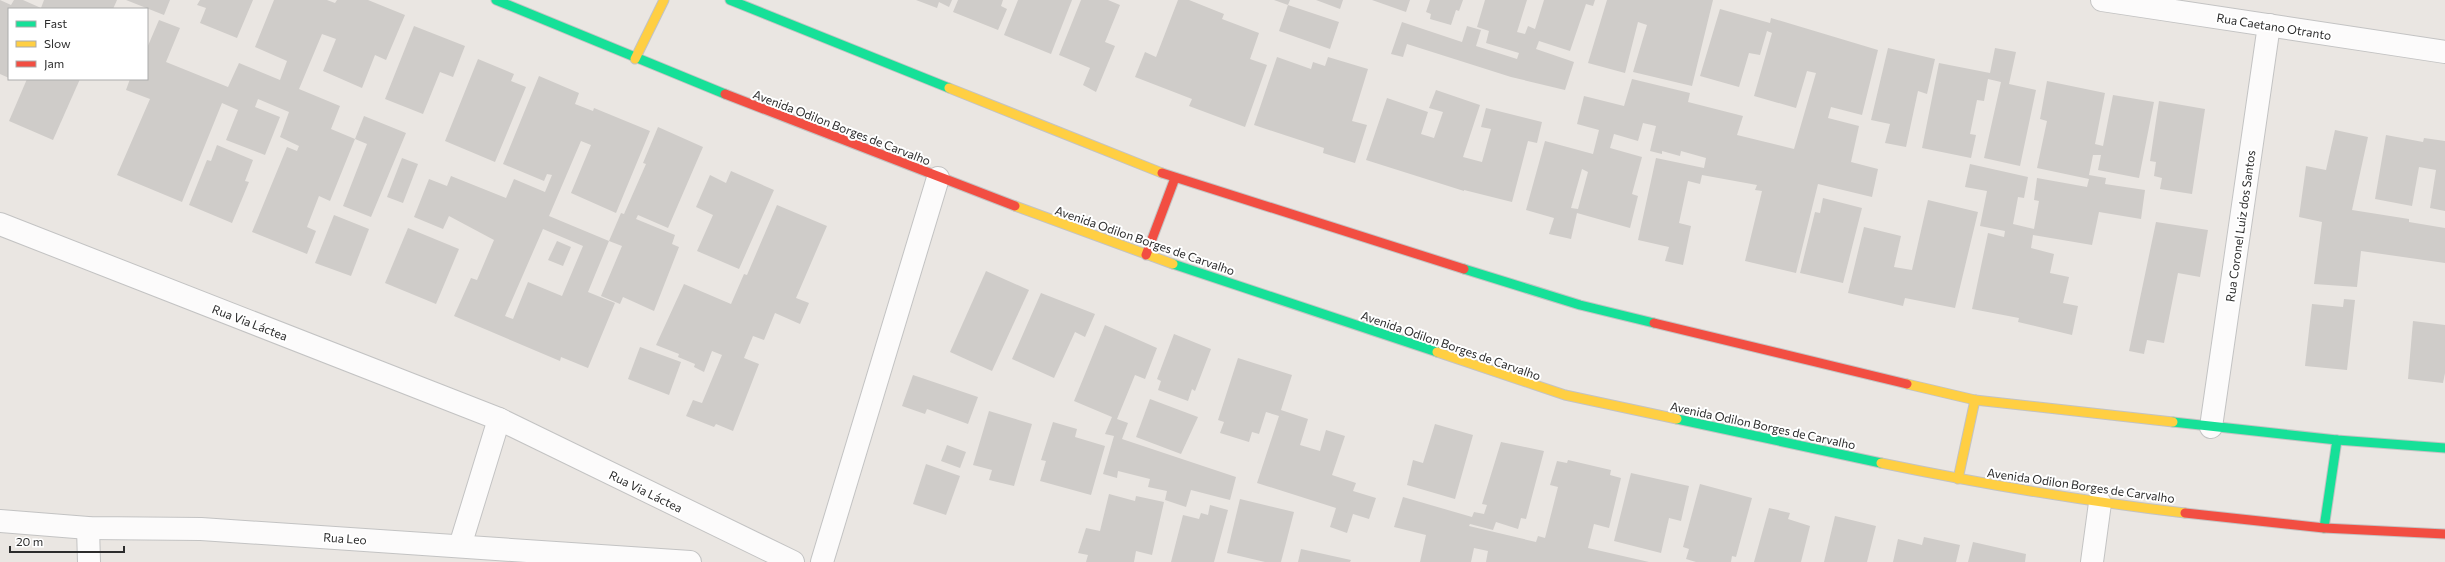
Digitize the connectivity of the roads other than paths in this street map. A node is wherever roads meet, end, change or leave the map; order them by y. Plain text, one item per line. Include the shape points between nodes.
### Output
1 (496, 0) edge
2 (664, 0) edge
3 (730, 0) edge
4 (2102, 0) edge
5 (2269, 25) junction
6 (2445, 52) edge
7 (635, 59) junction
8 (938, 178) junction
9 (1175, 178) junction
10 (0, 224) edge
11 (1146, 255) junction
12 (1975, 400) junction
13 (499, 419) junction
14 (2210, 427) junction
15 (2337, 440) junction
16 (2445, 448) edge
17 (1958, 479) junction
18 (2100, 503) junction
19 (0, 521) edge
20 (88, 528) junction
21 (2324, 528) junction
22 (2445, 534) edge
23 (460, 546) junction
24 (89, 562) edge
25 (690, 562) edge
26 (793, 562) edge
27 (822, 562) edge
28 (2092, 562) edge

1 - 7 street, Avenida Odilon Borges de Carvalho
2 - 7 street
3 - 9 street
4 - 5 street, Rua Caetano Otranto
5 - 6 street, Rua Caetano Otranto
5 - 14 street, Rua Coronel Luiz dos Santos
7 - 8 street, Avenida Odilon Borges de Carvalho
8 - 11 street, Avenida Odilon Borges de Carvalho
8 - 27 street
9 - 11 street
9 - 12 street via 1580,305
10 - 13 street, Rua Via Láctea
11 - 17 street, Avenida Odilon Borges de Carvalho via 1565,395
12 - 14 street
12 - 17 street
13 - 23 street
13 - 26 street, Rua Via Láctea
14 - 15 street
15 - 16 street
15 - 21 street
17 - 18 street, Avenida Odilon Borges de Carvalho
18 - 21 street, Avenida Odilon Borges de Carvalho
18 - 28 street
19 - 20 street, Rua Leo
20 - 23 street, Rua Leo via 201,529
20 - 24 street
21 - 22 street, Avenida Odilon Borges de Carvalho
23 - 25 street, Rua Leo

